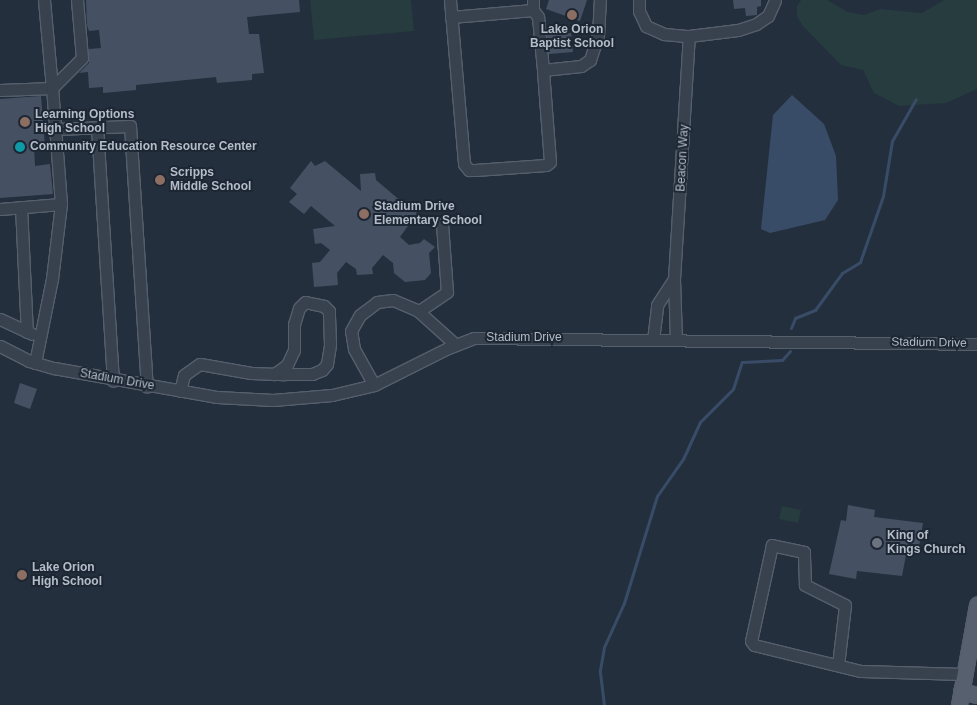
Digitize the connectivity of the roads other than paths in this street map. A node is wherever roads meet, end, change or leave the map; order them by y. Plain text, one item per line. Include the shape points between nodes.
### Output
1 (44, 0) edge
2 (77, 0) edge
3 (450, 0) edge
4 (600, 0) edge
5 (639, 0) edge
6 (775, 0) edge
7 (533, 5) edge
8 (451, 17) junction
9 (689, 36) junction
10 (543, 70) junction
11 (52, 88) junction
12 (0, 90) edge
13 (97, 128) junction
14 (56, 129) junction
15 (61, 204) junction
16 (21, 207) junction
17 (0, 209) edge
18 (442, 224) dead end
19 (674, 279) junction
20 (419, 312) junction
21 (0, 319) edge
22 (27, 332) junction
23 (41, 339) junction
24 (653, 340) junction
25 (676, 340) junction
26 (977, 344) edge
27 (456, 345) junction
28 (0, 346) edge
29 (35, 363) junction
30 (274, 374) junction
31 (113, 380) junction
32 (374, 385) junction
33 (147, 386) junction
34 (180, 391) junction
35 (977, 605) edge
36 (838, 665) junction
37 (964, 674) junction
38 (977, 695) edge
39 (960, 698) edge

1 - 11 street
2 - 11 street via 82,58
3 - 8 street
4 - 10 street via 598,36 590,60 581,66
5 - 9 street via 639,11 646,26 664,34
6 - 9 street via 768,16 756,24 738,30
7 - 8 street
7 - 10 street via 538,17
8 - 10 street via 464,164 469,170 537,166 550,162
9 - 19 street, Beacon Way
11 - 12 street
11 - 14 street
13 - 14 street
13 - 31 street
13 - 33 street via 130,126
14 - 15 street
15 - 16 street
15 - 23 street
16 - 17 street
16 - 22 street
18 - 20 street via 448,292
19 - 24 street, Beacon Way via 657,305
19 - 25 street, Beacon Way
20 - 27 street
20 - 32 street via 393,300 377,302 360,315 351,330 354,350
21 - 22 street
22 - 23 street
23 - 29 street
24 - 25 street, Stadium Drive
24 - 27 street, Stadium Drive via 513,336 474,338
25 - 26 street, Stadium Drive
27 - 32 street, Stadium Drive
28 - 29 street, Stadium Drive
29 - 31 street, Stadium Drive
30 - 30 street via 312,374 327,364 331,321 324,306 306,302 299,308 294,324 294,350 287,364
30 - 34 street via 222,370 200,364 184,375
31 - 33 street, Stadium Drive
32 - 34 street, Stadium Drive via 332,395 273,400
33 - 34 street, Stadium Drive
35 - 37 main road
36 - 36 street via 751,643 772,545 804,552 805,586 845,605
36 - 37 street via 868,672
37 - 39 main road
38 - 39 main road

